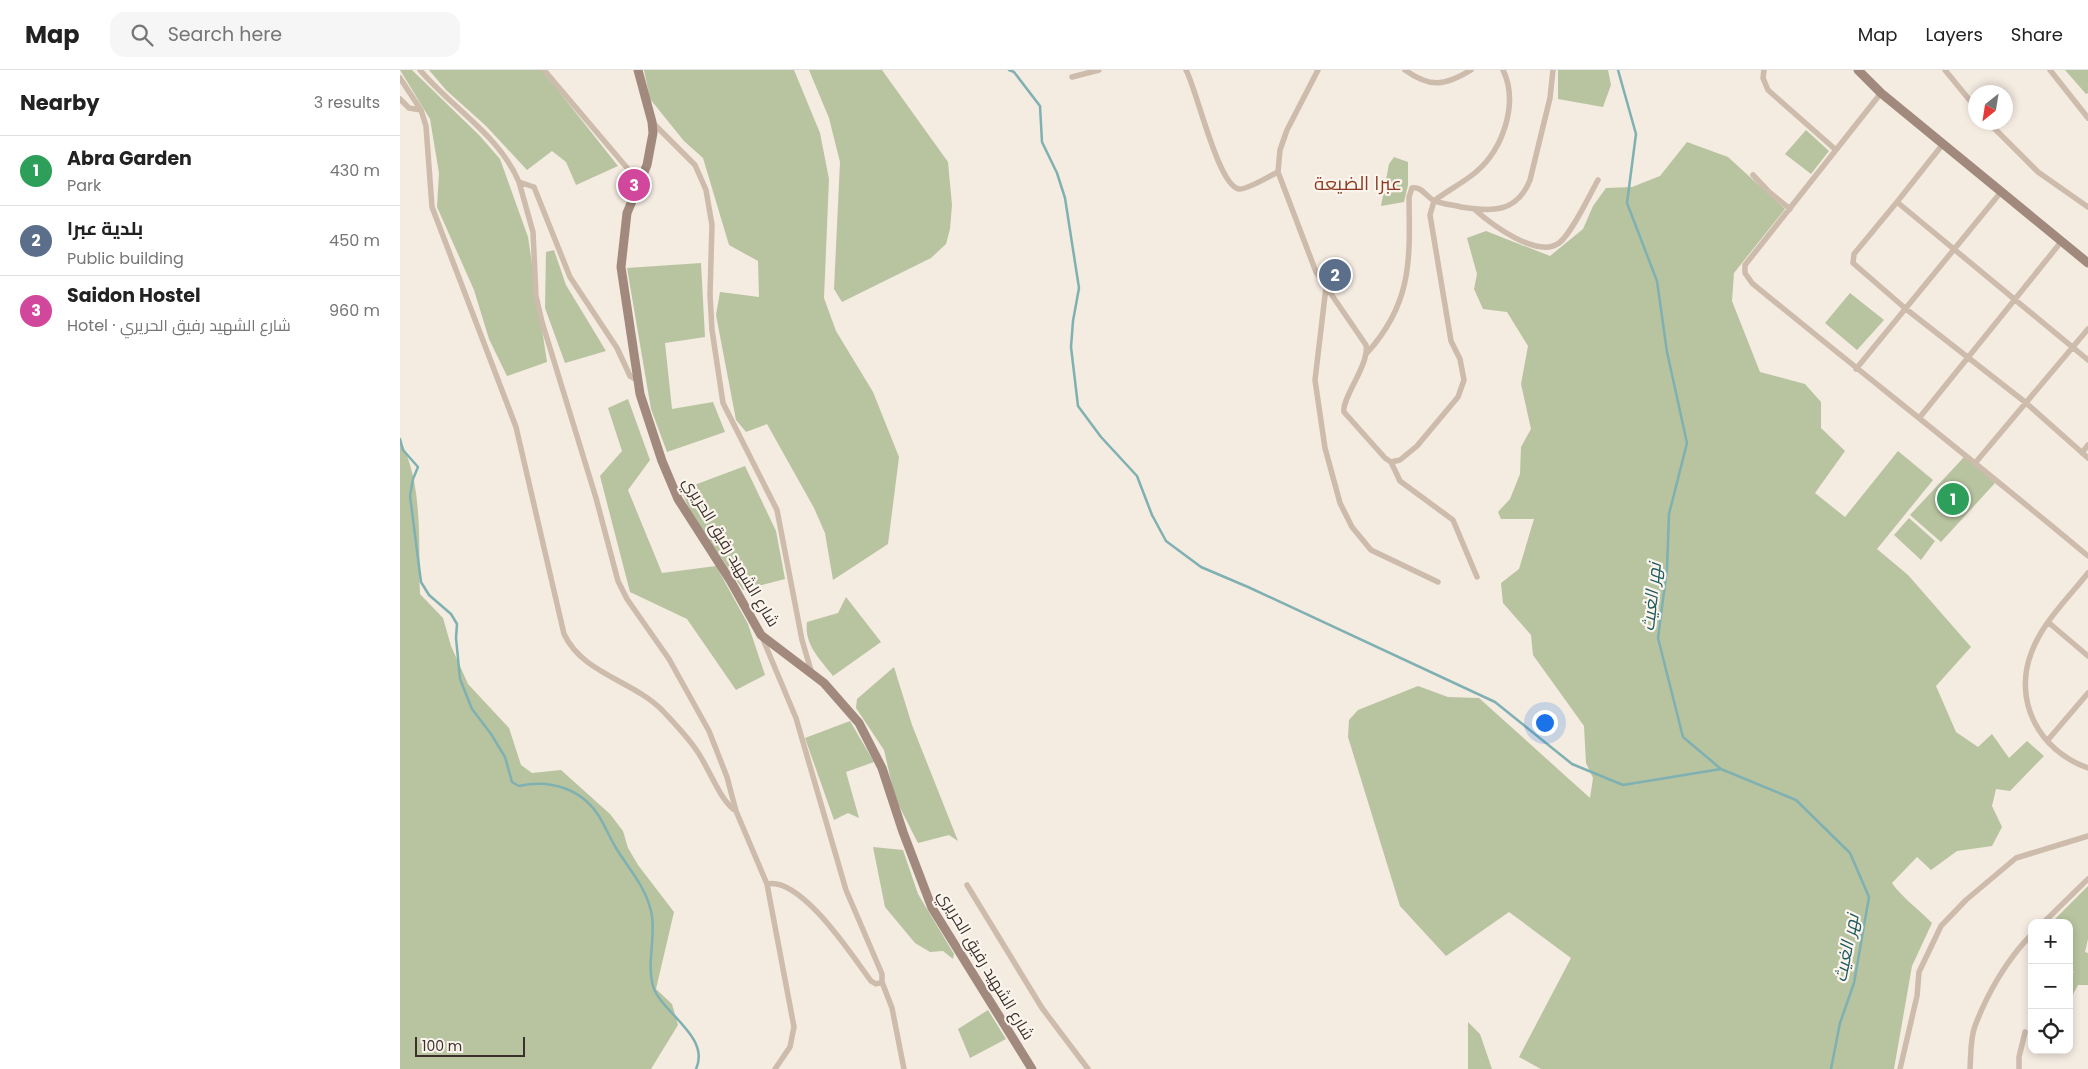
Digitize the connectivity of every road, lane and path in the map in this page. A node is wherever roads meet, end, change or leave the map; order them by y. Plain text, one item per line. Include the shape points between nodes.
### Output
1 (420, 70) edge
2 (544, 70) edge
3 (638, 70) edge
4 (1099, 70) edge
5 (1186, 70) edge
6 (1318, 70) edge
7 (1405, 70) edge
8 (1471, 70) edge
9 (1503, 70) edge
10 (1553, 70) edge
11 (1764, 70) edge
12 (1858, 70) edge
13 (1945, 70) edge
14 (2050, 70) edge
15 (1072, 77) dead end
16 (400, 78) edge
17 (1881, 93) junction
18 (1968, 98) edge
19 (400, 99) edge
20 (421, 110) junction
21 (2088, 118) edge
22 (652, 122) junction
23 (1996, 130) edge
24 (1943, 144) junction
25 (1836, 150) junction
26 (1278, 172) junction
27 (1753, 174) dead end
28 (1598, 180) dead end
29 (519, 182) junction
30 (639, 182) junction
31 (2001, 192) junction
32 (1434, 201) junction
33 (1897, 202) junction
34 (2088, 207) edge
35 (1790, 208) junction
36 (1474, 209) junction
37 (2061, 242) junction
38 (1955, 249) junction
39 (2088, 263) edge
40 (1326, 288) junction
41 (2017, 299) junction
42 (1906, 309) junction
43 (2088, 329) edge
44 (2073, 346) junction
45 (1367, 353) junction
46 (1969, 357) junction
47 (2088, 360) edge
48 (1856, 369) junction
49 (639, 382) junction
50 (2025, 402) junction
51 (1920, 417) junction
52 (2088, 445) edge
53 (2082, 453) junction
54 (2088, 458) edge
55 (1391, 462) junction
56 (1976, 462) junction
57 (2088, 556) edge
58 (2088, 573) edge
59 (1477, 577) dead end
60 (1438, 582) dead end
61 (2048, 622) junction
62 (761, 635) junction
63 (2088, 656) edge
64 (812, 674) junction
65 (2088, 692) edge
66 (2046, 741) junction
67 (2088, 768) edge
68 (736, 811) junction
69 (2088, 836) edge
70 (2088, 879) edge
71 (767, 884) junction
72 (967, 885) dead end
73 (2047, 919) edge
74 (2028, 939) edge
75 (882, 982) junction
76 (2025, 1032) dead end
77 (776, 1069) edge
78 (904, 1069) edge
79 (1032, 1069) edge
80 (1088, 1069) edge
81 (1900, 1069) edge
82 (1970, 1069) edge
83 (2019, 1069) edge

1 - 29 street via 481,130 509,162
2 - 30 street
3 - 22 street, شارع الشهيد رفيق الحريري
4 - 15 street
5 - 26 street via 1229,183 1244,188
6 - 26 street via 1287,130 1280,150
7 - 8 street via 1424,83 1437,84 1461,77
9 - 32 street via 1511,93 1506,122 1498,142 1477,171
10 - 36 street via 1550,98 1526,191 1512,204 1494,210
11 - 25 street via 1763,78 1768,90
12 - 17 street
13 - 18 street
14 - 21 street
16 - 20 street
17 - 24 street
17 - 25 street
19 - 20 street via 409,108
20 - 68 street via 426,126 432,207 516,427 564,634 579,657 640,692 668,716 698,751 726,802
22 - 30 street, شارع الشهيد رفيق الحريري via 651,149
22 - 64 street via 695,165 706,190 712,226 712,330 723,404 777,510 802,640
23 - 34 street via 2038,172
24 - 31 street
24 - 33 street
25 - 35 street
26 - 40 street via 1316,272
27 - 35 street
28 - 36 street via 1566,236 1554,246 1538,246 1521,240
29 - 49 street via 534,187 570,277 617,348 630,376
29 - 68 street via 533,232 536,296 542,322 618,581 664,650 696,707 724,767
30 - 49 street, شارع الشهيد رفيق الحريري via 628,213 621,267
31 - 37 street
31 - 38 street
32 - 36 street
32 - 45 street via 1421,189 1412,188 1409,197 1409,261 1404,291 1380,338
32 - 55 street via 1430,215 1445,310 1464,380 1458,397 1417,446 1400,460
33 - 38 street
33 - 42 street via 1854,254 1853,263
35 - 48 street via 1746,265 1745,273 1752,283
37 - 39 street
37 - 41 street
38 - 41 street
38 - 42 street
40 - 45 street via 1362,340
40 - 60 street via 1315,380 1325,448 1340,503 1352,527 1372,550
41 - 44 street
41 - 46 street
42 - 46 street
42 - 48 street
43 - 44 street
44 - 47 street
44 - 50 street
45 - 55 street via 1343,409 1372,445
46 - 50 street
46 - 51 street
48 - 51 street
49 - 62 street, شارع الشهيد رفيق الحريري via 643,409 678,499
50 - 53 street
50 - 56 street
51 - 56 street
52 - 53 street
53 - 54 street
55 - 59 street via 1400,481 1452,520
56 - 57 street
58 - 61 street
61 - 63 street
61 - 66 street via 2032,651 2025,694 2031,720
62 - 64 street, شارع الشهيد رفيق الحريري
62 - 75 street via 796,718 846,890 882,974
64 - 79 street, شارع الشهيد رفيق الحريري via 843,702 868,738 882,768 928,901
65 - 66 street
66 - 67 street via 2066,757
68 - 71 street
69 - 81 street via 2016,858 1941,926 1919,972
70 - 73 street
71 - 75 street via 780,884 801,898 841,939 871,981 876,984
71 - 77 street via 794,1027 790,1048
72 - 80 street via 1042,1008
74 - 82 street via 1990,992 1974,1028
75 - 78 street via 892,1008
76 - 83 street

